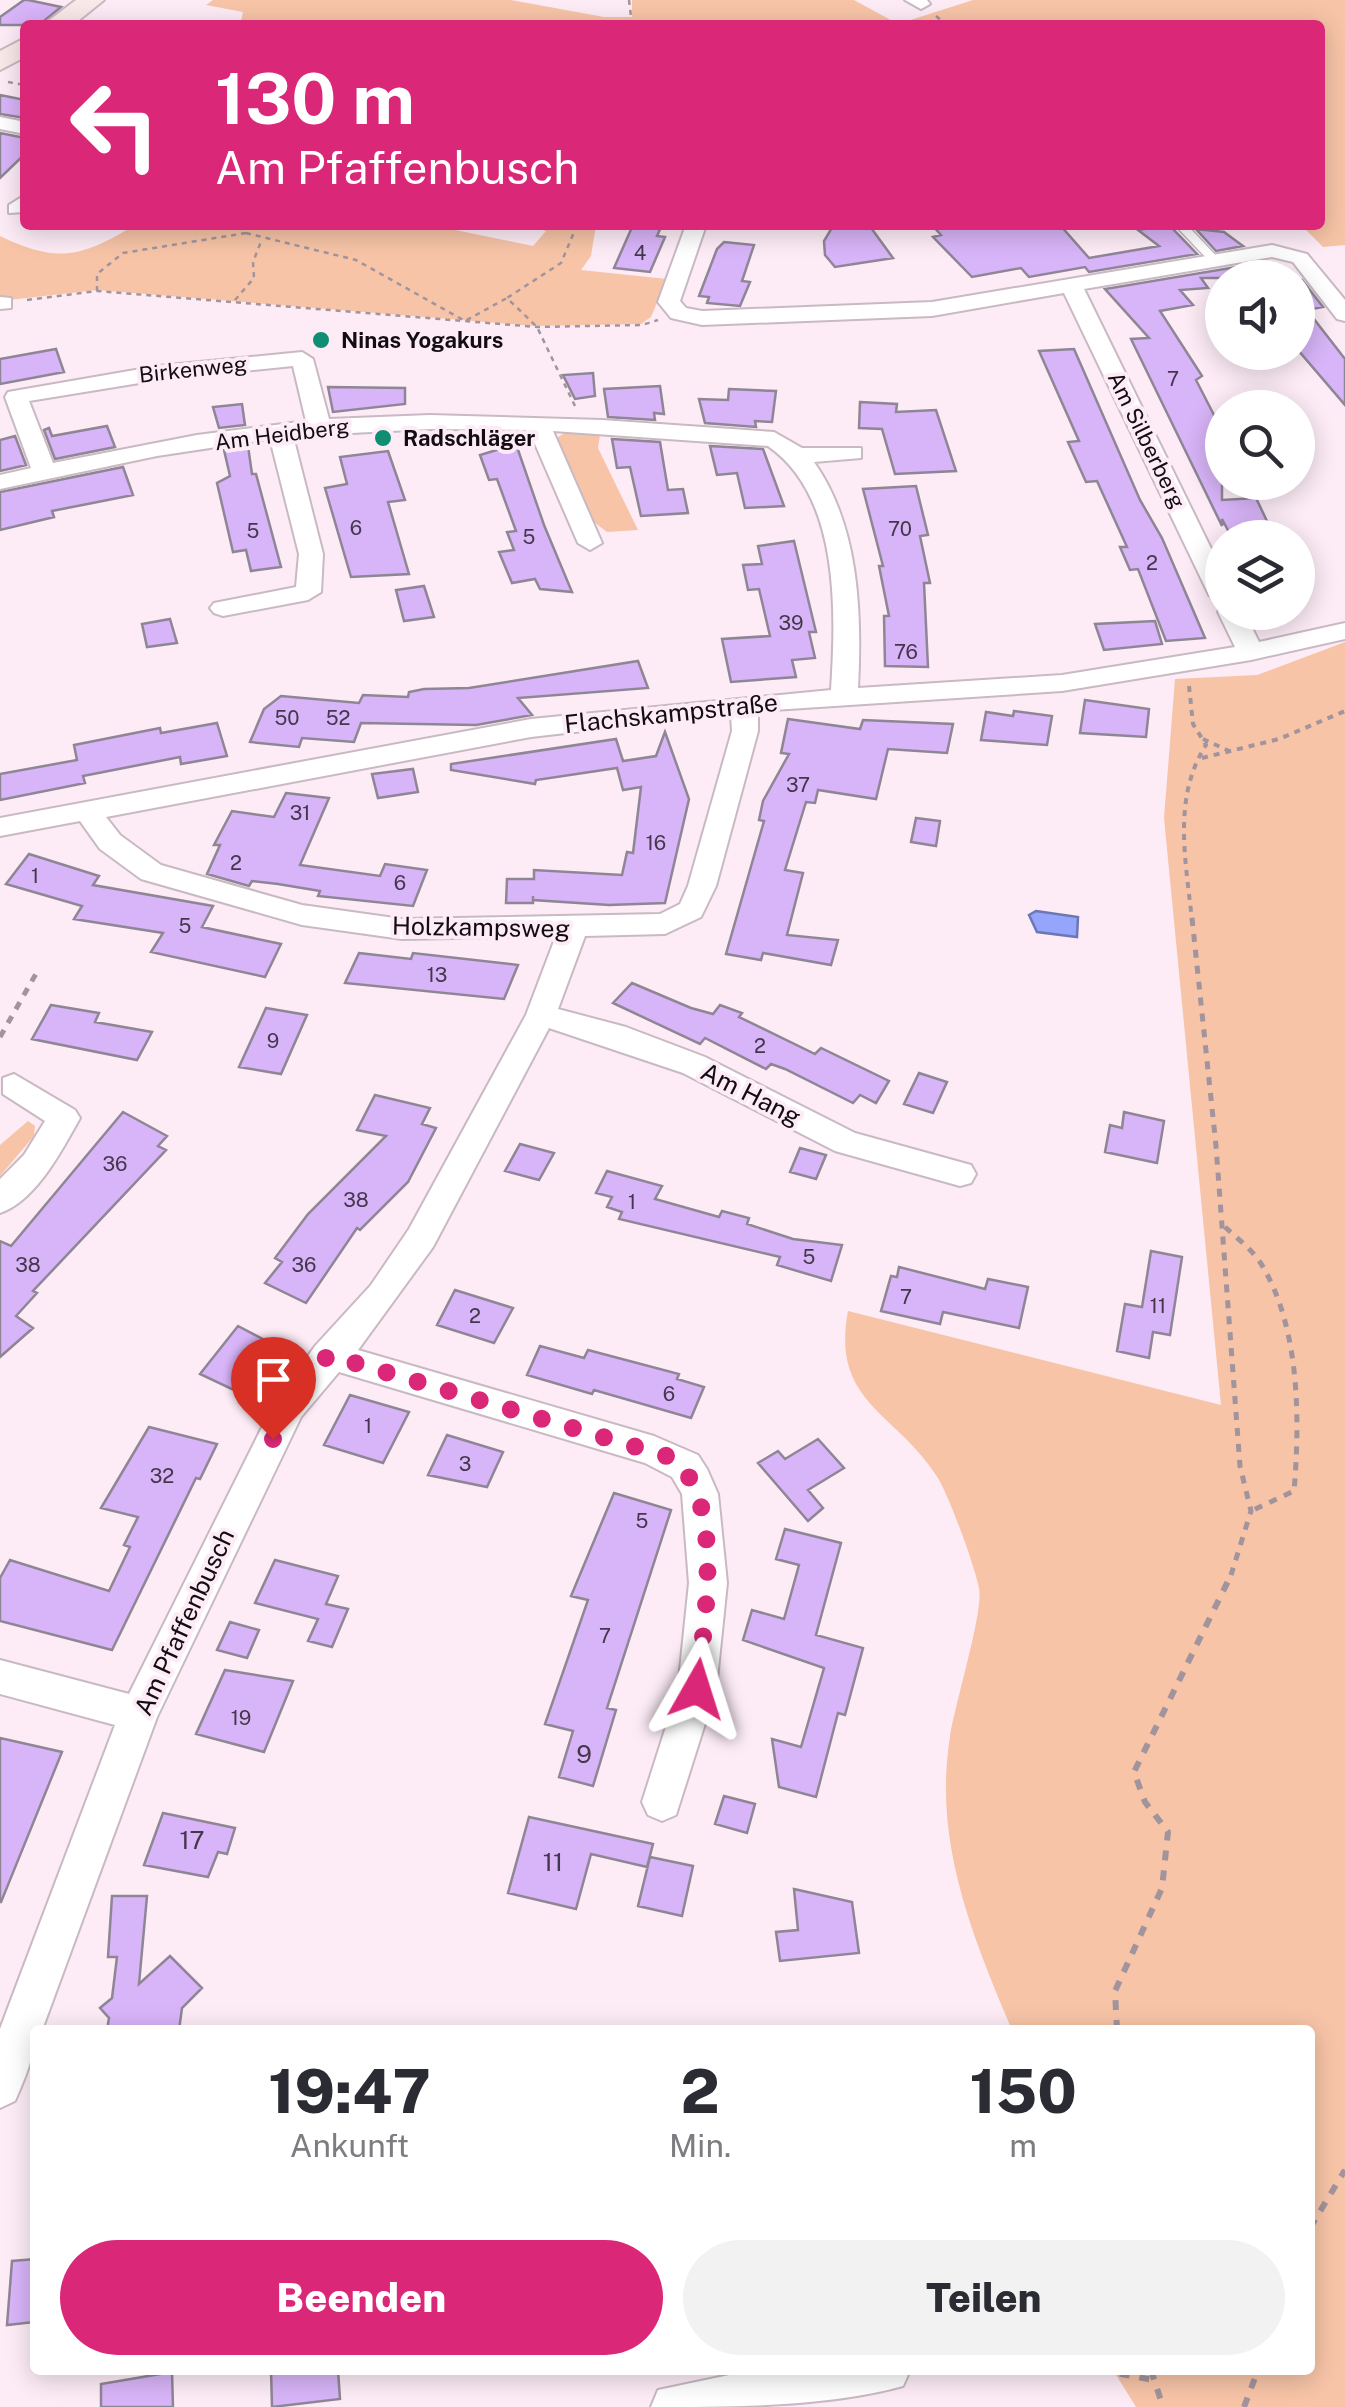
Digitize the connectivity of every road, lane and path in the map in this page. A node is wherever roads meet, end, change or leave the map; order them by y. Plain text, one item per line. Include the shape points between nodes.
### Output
1 (92, 0) edge
2 (63, 20) edge
3 (243, 230) edge
4 (576, 230) edge
5 (694, 230) edge
6 (1186, 230) edge
7 (246, 233) junction
8 (262, 239) junction
9 (1215, 260) joint
10 (1298, 260) edge
11 (1205, 262) edge
12 (1315, 279) edge
13 (1071, 286) junction
14 (97, 290) junction
15 (507, 298) junction
16 (235, 300) junction
17 (2, 303) edge
18 (679, 313) junction
19 (1345, 314) edge
20 (466, 321) junction
21 (538, 327) junction
22 (8, 399) edge
23 (538, 424) junction
24 (584, 426) junction
25 (319, 427) junction
26 (280, 432) junction
27 (852, 453) dead end
28 (802, 455) junction
29 (44, 471) junction
30 (0, 482) edge
31 (590, 543) dead end
32 (1205, 560) edge
33 (223, 608) dead end
34 (1240, 630) edge
35 (1345, 631) edge
36 (1250, 652) junction
37 (1186, 663) junction
38 (844, 698) junction
39 (744, 704) junction
40 (1345, 710) edge
41 (1203, 739) junction
42 (1232, 752) junction
43 (1202, 758) junction
44 (85, 810) junction
45 (0, 827) edge
46 (573, 928) junction
47 (37, 972) dead end
48 (541, 1015) junction
49 (0, 1038) edge
50 (14, 1086) dead end
51 (960, 1174) dead end
52 (0, 1200) edge
53 (1222, 1224) junction
54 (328, 1355) junction
55 (1251, 1511) junction
56 (0, 1676) edge
57 (139, 1714) junction
58 (662, 1802) dead end
59 (1116, 2025) edge
60 (0, 2086) edge
61 (1345, 2170) edge
62 (1315, 2220) edge
63 (858, 2375) edge
64 (1152, 2375) edge
65 (1256, 2375) edge
66 (674, 2407) edge
67 (1163, 2407) edge
68 (1244, 2407) edge

1 - 2 street
3 - 7 path
4 - 15 path via 570,256 555,271
5 - 18 street via 669,292
6 - 9 lane
7 - 8 path
7 - 14 path via 123,253 97,274
8 - 16 path via 252,262 254,278
8 - 20 path via 356,260
9 - 10 street via 1272,250
11 - 13 street
12 - 19 street
13 - 18 street via 932,309 790,317
13 - 32 street, Am Silberberg
14 - 16 path
14 - 17 path
15 - 20 path
15 - 21 path
16 - 20 path
18 - 21 path via 642,326
20 - 21 path
21 - 24 path
22 - 25 street, Birkenweg via 151,372 302,360
22 - 29 street, Birkenweg
23 - 24 street, Am Heidberg
23 - 25 street, Am Heidberg
23 - 31 street
24 - 28 street, Am Heidberg via 774,439
25 - 26 street, Am Heidberg
26 - 29 street, Am Heidberg
26 - 33 street via 311,554 308,592
27 - 28 street, Am Heidberg
28 - 38 street via 834,530 846,588
29 - 30 street, Am Heidberg
34 - 36 street
35 - 36 street, Flachskampstraße
36 - 37 street, Flachskampstraße
37 - 38 street, Flachskampstraße via 1062,683
37 - 41 path via 1193,724
38 - 39 street, Flachskampstraße
39 - 44 street, Flachskampstraße via 476,737
39 - 46 street, Holzkampsweg via 745,732 691,910 665,924
40 - 42 path via 1279,740
41 - 42 path
41 - 43 path
42 - 43 path
43 - 53 path via 1192,767 1182,824
44 - 45 street, Flachskampstraße
44 - 46 street, Holzkampsweg via 110,842 151,872 302,915 402,929
46 - 48 street, Am Pfaffenbusch
47 - 49 path
48 - 51 street, Am Hang via 694,1065 846,1142
48 - 54 street, Am Pfaffenbusch via 421,1238 384,1294
50 - 52 street via 64,1118 36,1164
53 - 55 path via 1240,1466
53 - 55 path via 1263,1267 1282,1323 1300,1447 1294,1490
54 - 57 street, Am Pfaffenbusch via 289,1406
54 - 58 street via 654,1450 684,1466 700,1494 708,1583 697,1689
55 - 59 path via 1236,1565 1134,1772 1145,1802 1168,1832 1162,1888 1115,1992
56 - 57 street
57 - 60 street, Am Pfaffenbusch
61 - 62 path
63 - 66 street
64 - 67 path
65 - 68 path

